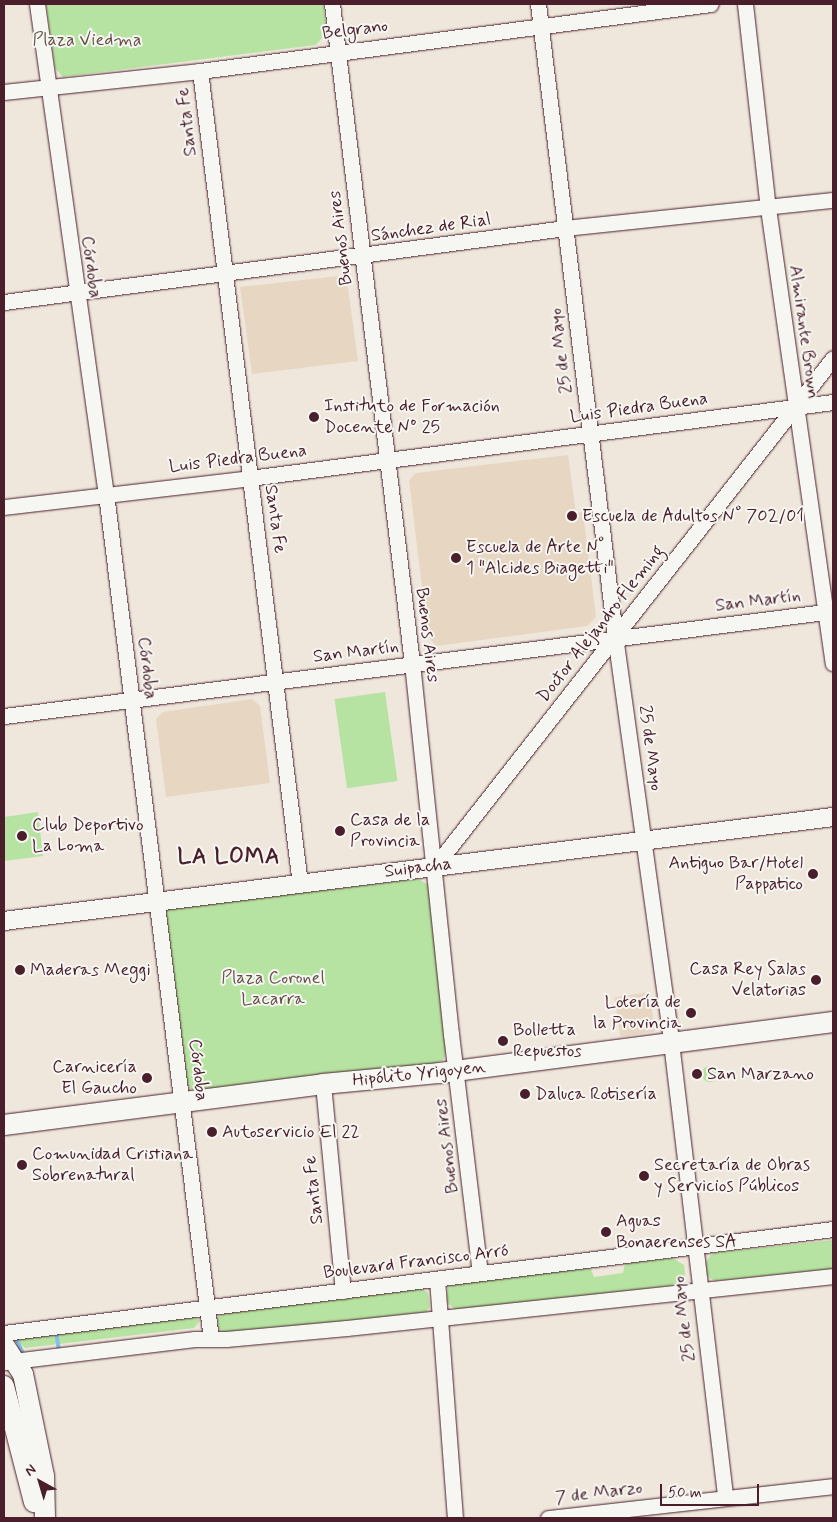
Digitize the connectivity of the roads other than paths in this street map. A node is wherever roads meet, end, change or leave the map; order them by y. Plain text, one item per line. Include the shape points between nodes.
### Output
1 (37, 4) edge
2 (332, 4) edge
3 (538, 4) edge
4 (711, 4) edge
5 (745, 4) edge
6 (541, 26) junction
7 (338, 51) junction
8 (200, 71) junction
9 (48, 87) junction
10 (4, 92) edge
11 (833, 200) edge
12 (768, 208) junction
13 (565, 228) junction
14 (362, 257) junction
15 (224, 273) junction
16 (76, 293) junction
17 (4, 302) edge
18 (833, 358) edge
19 (833, 402) edge
20 (795, 406) junction
21 (589, 434) junction
22 (386, 459) junction
23 (250, 478) junction
24 (106, 494) junction
25 (4, 507) edge
26 (830, 611) edge
27 (615, 636) junction
28 (412, 663) junction
29 (833, 663) edge
30 (277, 680) junction
31 (132, 699) junction
32 (4, 716) edge
33 (833, 817) edge
34 (644, 840) junction
35 (435, 866) junction
36 (300, 884) junction
37 (158, 902) junction
38 (4, 921) edge
39 (833, 1022) edge
40 (671, 1042) junction
41 (457, 1071) junction
42 (323, 1084) junction
43 (184, 1102) junction
44 (4, 1125) edge
45 (833, 1229) edge
46 (694, 1247) junction
47 (480, 1272) junction
48 (833, 1276) edge
49 (437, 1278) junction
50 (699, 1289) junction
51 (343, 1291) junction
52 (207, 1307) junction
53 (442, 1318) junction
54 (4, 1333) edge
55 (212, 1339) junction
56 (4, 1345) edge
57 (10, 1361) edge
58 (4, 1386) edge
59 (833, 1486) edge
60 (724, 1498) junction
61 (35, 1518) edge
62 (45, 1518) edge
63 (455, 1518) edge
64 (548, 1518) edge

1 - 9 street, Córdoba
2 - 7 street, Buenos Aires
3 - 6 street, 25 de Mayo
4 - 6 street, Belgrano
5 - 12 street, Almirante Brown
6 - 7 street, Belgrano
6 - 13 street, 25 de Mayo
7 - 8 street, Belgrano
7 - 14 street, Buenos Aires
8 - 9 street, Belgrano
8 - 15 street, Santa Fe
9 - 10 street, Belgrano
9 - 16 street, Córdoba
11 - 12 street, Sánchez de Rial
12 - 13 street, Sánchez de Rial
12 - 20 street, Almirante Brown
13 - 14 street, Sánchez de Rial
13 - 21 street, 25 de Mayo
14 - 15 street, Sánchez de Rial
14 - 22 street, Buenos Aires
15 - 16 street, Sánchez de Rial
15 - 23 street, Santa Fe
16 - 17 street, Sánchez de Rial
16 - 24 street, Córdoba
18 - 20 street, Doctor Alejandro Fleming
19 - 20 street, Luis Piedra Buena
20 - 21 street, Luis Piedra Buena
20 - 26 street, Almirante Brown
20 - 27 street, Doctor Alejandro Fleming
21 - 22 street, Luis Piedra Buena
21 - 27 street, 25 de Mayo
22 - 23 street, Luis Piedra Buena
22 - 28 street, Buenos Aires
23 - 24 street, Luis Piedra Buena
23 - 30 street, Santa Fe
24 - 25 street, Luis Piedra Buena
24 - 31 street, Córdoba
26 - 27 street, San Martín
26 - 29 street, Almirante Brown
27 - 28 street, San Martín
27 - 34 street, 25 de Mayo
27 - 35 street, Doctor Alejandro Fleming
28 - 30 street, San Martín
28 - 35 street, Buenos Aires
30 - 31 street, San Martín
30 - 36 street, Santa Fe
31 - 32 street, San Martín
31 - 37 street, Córdoba
33 - 34 street, Suipacha
34 - 35 street, Suipacha
34 - 40 street, 25 de Mayo
35 - 36 street, Suipacha
35 - 41 street, Buenos Aires
36 - 37 street, Suipacha
37 - 38 street, Suipacha
37 - 43 street, Córdoba
39 - 40 main road, Hipólito Yrigoyen
40 - 41 main road, Hipólito Yrigoyen
40 - 46 street, 25 de Mayo
41 - 42 main road, Hipólito Yrigoyen
41 - 47 street, Buenos Aires
42 - 43 main road, Hipólito Yrigoyen
42 - 51 street, Santa Fe
43 - 44 main road, Hipólito Yrigoyen
43 - 52 street, Córdoba
45 - 46 street, Boulevard Francisco Arró
46 - 47 street, Boulevard Francisco Arró
46 - 50 street, 25 de Mayo
47 - 49 street, Boulevard Francisco Arró
48 - 50 street
49 - 51 street, Boulevard Francisco Arró
49 - 53 street
50 - 53 street
50 - 60 street, 25 de Mayo
51 - 52 street, Boulevard Francisco Arró
52 - 54 street, Boulevard Francisco Arró
52 - 55 street, Córdoba
53 - 55 street
53 - 63 street
55 - 57 street
56 - 57 main road
57 - 62 main road via 23,1374 40,1454
58 - 61 main road via 30,1476
59 - 60 street, 7 de Marzo
60 - 64 street, 7 de Marzo

